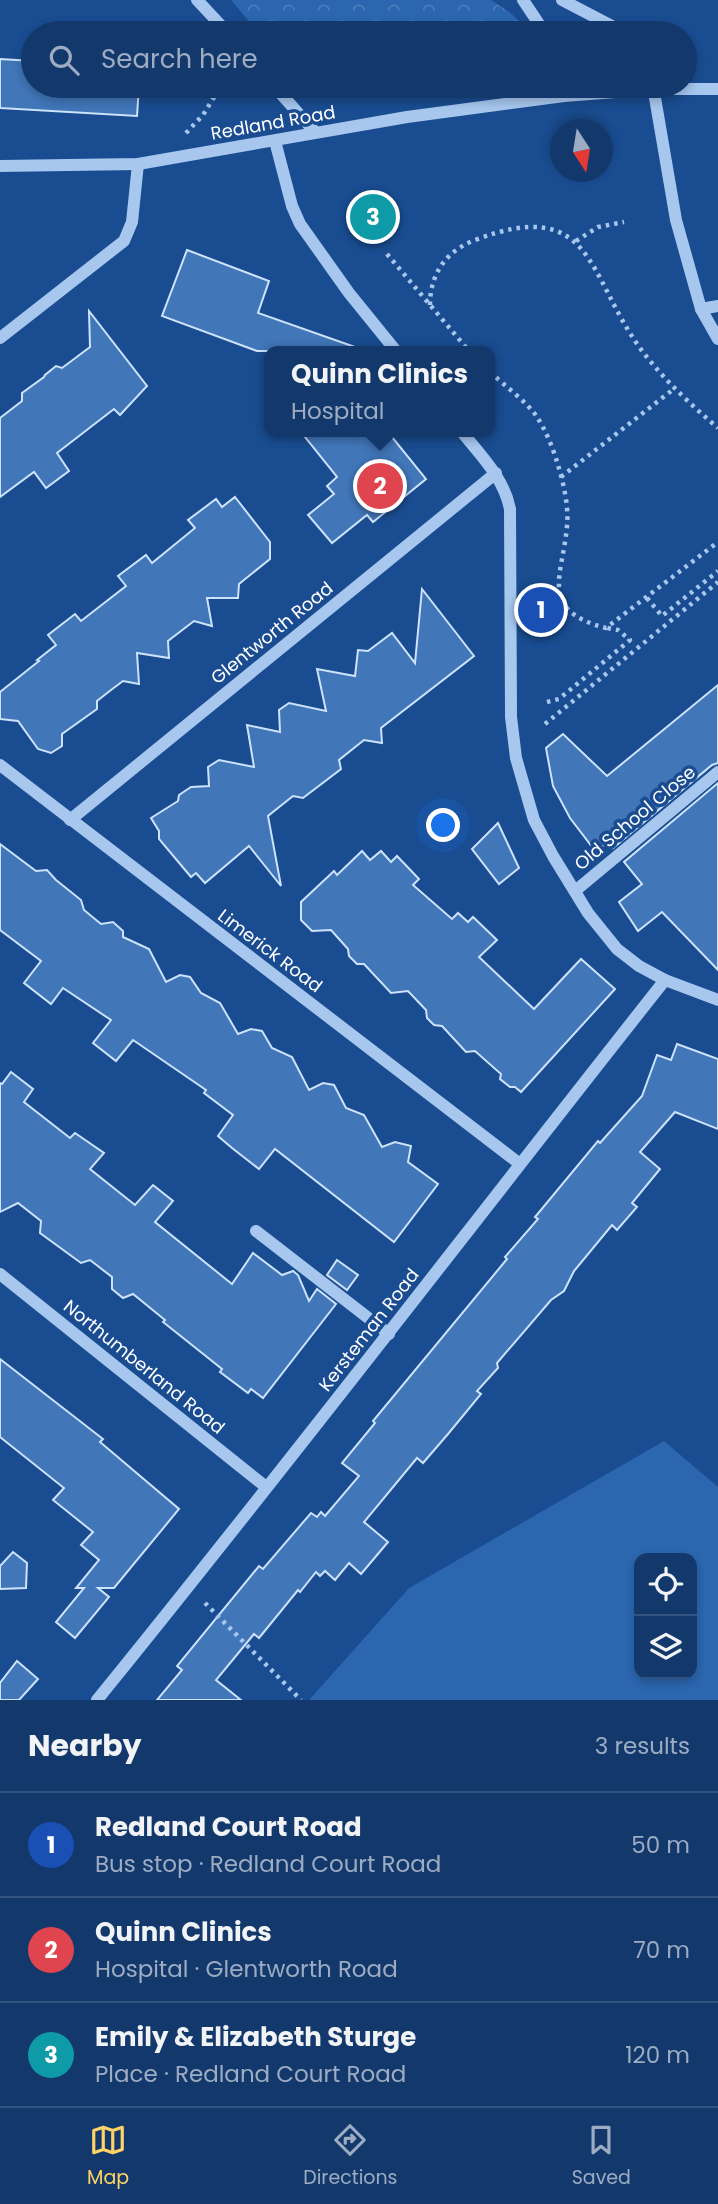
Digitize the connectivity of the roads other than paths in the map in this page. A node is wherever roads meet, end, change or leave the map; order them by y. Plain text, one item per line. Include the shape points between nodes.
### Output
1 (197, 0) edge
2 (523, 0) edge
3 (562, 0) edge
4 (217, 21) edge
5 (537, 21) edge
6 (602, 21) edge
7 (697, 89) edge
8 (718, 89) edge
9 (285, 98) edge
10 (521, 98) edge
11 (656, 98) edge
12 (315, 132) junction
13 (275, 141) junction
14 (138, 164) junction
15 (0, 166) edge
16 (718, 306) edge
17 (701, 309) junction
18 (0, 338) edge
19 (718, 339) edge
20 (392, 346) edge
21 (466, 437) edge
22 (496, 473) junction
23 (0, 765) edge
24 (718, 772) edge
25 (70, 820) junction
26 (575, 891) junction
27 (665, 980) junction
28 (718, 1000) edge
29 (520, 1164) junction
30 (256, 1231) dead end
31 (0, 1274) edge
32 (389, 1334) junction
33 (266, 1487) junction
34 (97, 1700) edge

1 - 4 street
2 - 5 street
3 - 6 street
7 - 8 street, Redland Road
9 - 12 street
10 - 12 street, Redland Road
11 - 17 street via 676,220
12 - 13 street, Redland Road
13 - 14 street, Redland Road
13 - 20 street via 300,224
14 - 15 street, Redland Road
14 - 18 street via 132,222 124,241
16 - 17 street
17 - 19 street
21 - 22 street
22 - 25 street, Glentworth Road
22 - 26 street via 510,509 511,718 516,758 534,820
23 - 25 street, Limerick Road
24 - 26 street, Old School Close
25 - 29 street, Limerick Road
26 - 27 street via 617,949
27 - 28 street
27 - 29 street, Kersteman Road
29 - 32 street, Kersteman Road
30 - 32 street
31 - 33 street, Northumberland Road
32 - 33 street, Kersteman Road
33 - 34 street, Kersteman Road

